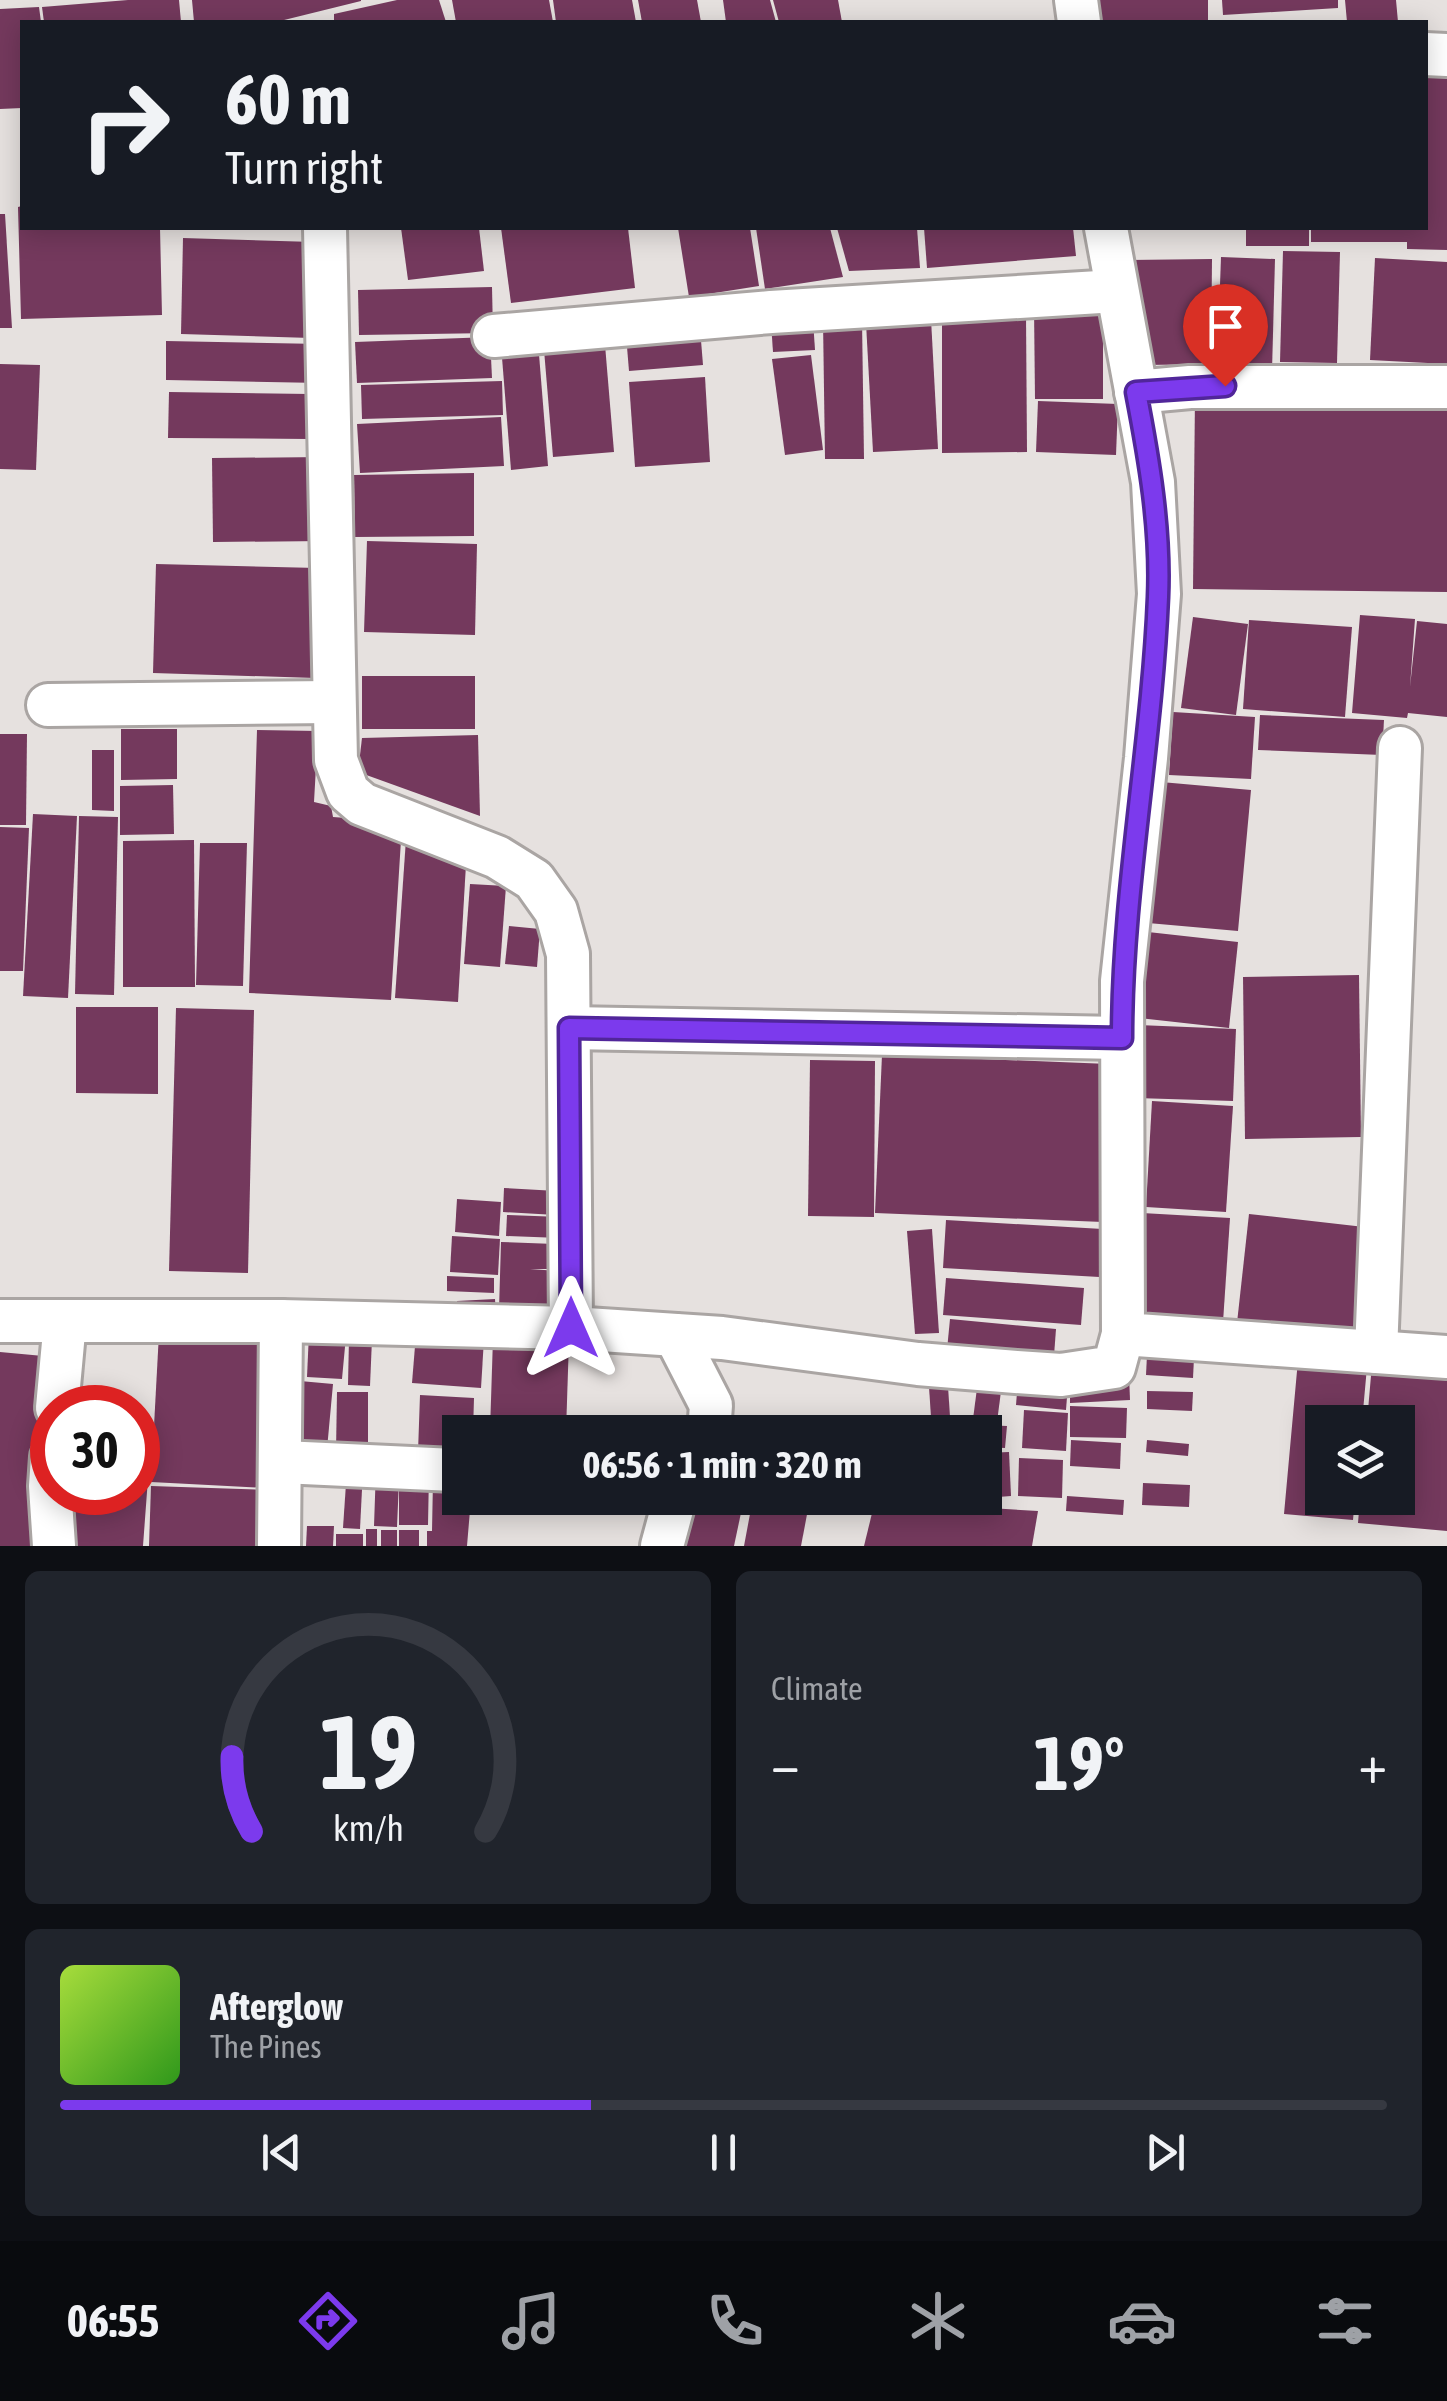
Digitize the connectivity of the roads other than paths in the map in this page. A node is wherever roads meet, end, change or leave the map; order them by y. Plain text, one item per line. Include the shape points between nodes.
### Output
1 (325, 230) edge
2 (1106, 230) edge
3 (1116, 290) junction
4 (494, 336) dead end
5 (1447, 386) edge
6 (1136, 392) junction
7 (332, 702) junction
8 (48, 705) dead end
9 (1400, 748) dead end
10 (569, 1028) junction
11 (1122, 1038) junction
12 (0, 1321) edge
13 (65, 1321) junction
14 (281, 1321) junction
15 (571, 1328) junction
16 (675, 1334) junction
17 (1123, 1334) junction
18 (1376, 1352) junction
19 (1447, 1357) edge
20 (59, 1385) edge
21 (710, 1415) edge
22 (282, 1462) junction
23 (442, 1469) edge
24 (52, 1515) edge
25 (670, 1515) edge
26 (54, 1546) edge
27 (279, 1546) edge
28 (662, 1546) edge

1 - 7 street
2 - 3 street
3 - 4 street
3 - 6 street
5 - 6 street
6 - 11 street via 1153,482 1159,594
7 - 8 street
7 - 10 street via 336,760 348,792 362,804 497,856 534,880 556,911 568,954
9 - 18 street
10 - 11 street
10 - 15 street
11 - 17 street
12 - 13 street
13 - 14 street
13 - 20 street
14 - 15 street
14 - 22 street
15 - 16 street
16 - 17 street via 1061,1374 1114,1368
16 - 21 street
17 - 18 street
18 - 19 street
22 - 23 street
22 - 27 street
24 - 26 street
25 - 28 street

